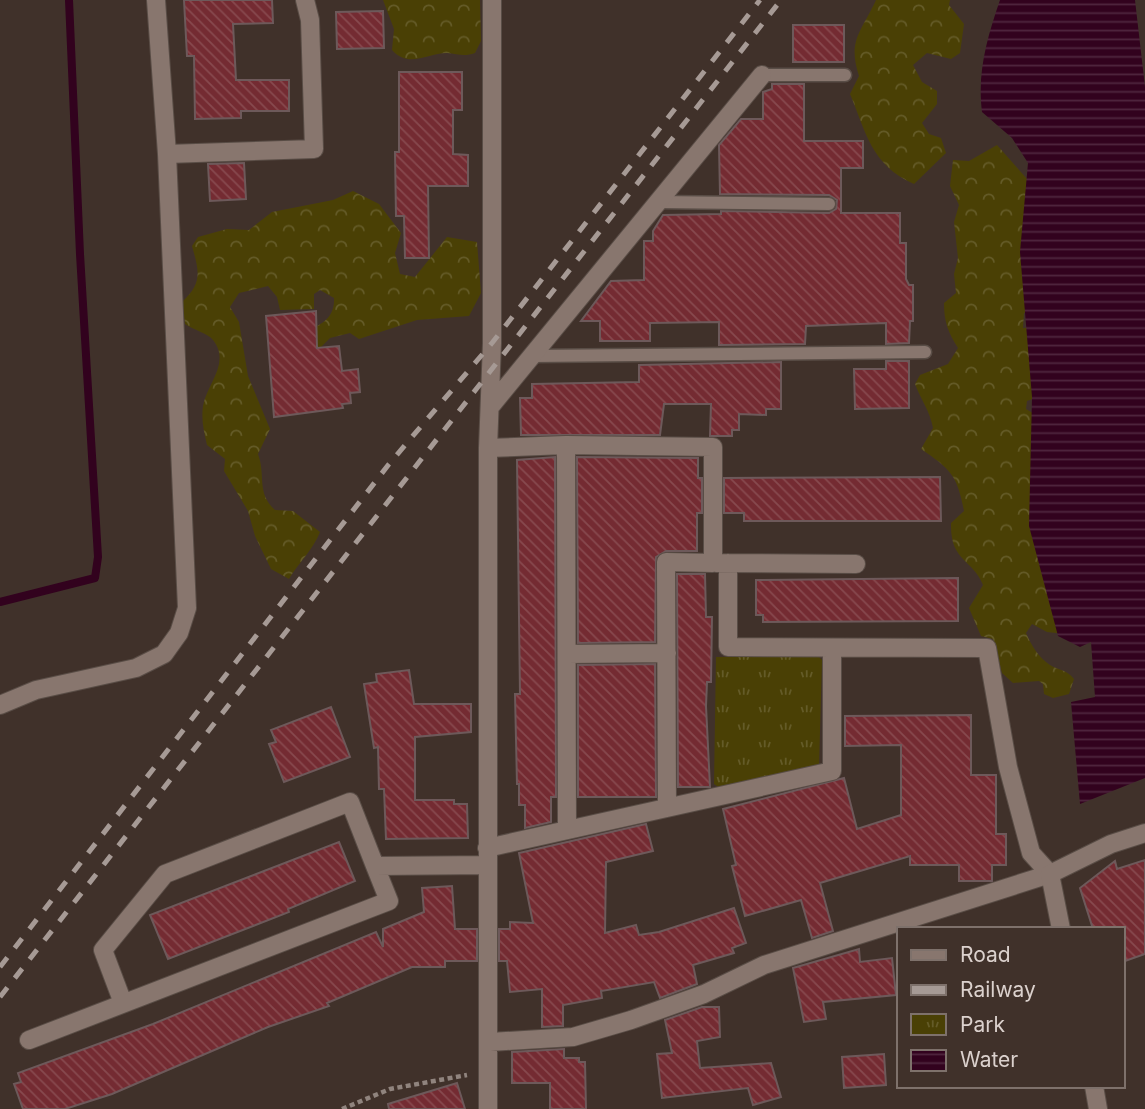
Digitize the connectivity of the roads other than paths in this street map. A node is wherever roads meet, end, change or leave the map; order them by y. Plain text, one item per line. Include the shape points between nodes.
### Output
1 (156, 0) edge
2 (305, 0) edge
3 (492, 0) edge
4 (762, 75) joint
5 (845, 75) dead end
6 (167, 154) junction
7 (658, 202) junction
8 (829, 204) dead end
9 (925, 352) dead end
10 (532, 356) junction
11 (490, 407) junction
12 (566, 445) junction
13 (488, 448) junction
14 (720, 563) junction
15 (856, 564) dead end
16 (832, 648) junction
17 (667, 653) junction
18 (567, 654) junction
19 (0, 705) edge
20 (667, 808) junction
21 (567, 830) junction
22 (1145, 833) edge
23 (487, 856) junction
24 (375, 866) junction
25 (1050, 874) junction
26 (1061, 927) edge
27 (123, 1003) junction
28 (29, 1040) dead end
29 (490, 1042) junction
30 (1094, 1088) edge
31 (488, 1109) edge
32 (1098, 1109) edge

1 - 6 street
2 - 6 street via 310,20 314,149
3 - 11 street
4 - 5 lane
4 - 7 street
6 - 19 street via 187,608 179,633 164,654 136,668 36,690
7 - 8 lane
7 - 10 street
9 - 10 lane
10 - 11 street
11 - 13 street
12 - 13 street
12 - 14 street via 713,447
12 - 18 street
13 - 23 street
14 - 15 street
14 - 16 street via 728,647
14 - 17 street via 666,562
16 - 20 street via 832,771
16 - 25 street via 987,648 1008,767 1031,853
17 - 18 street
17 - 20 street
18 - 21 street
20 - 21 street
21 - 23 street
22 - 25 street
23 - 24 street
23 - 29 street
24 - 27 street via 389,901
24 - 27 street via 350,802 165,874 103,950
25 - 26 street
25 - 29 street via 764,965 704,994 632,1020 573,1037
27 - 28 street
29 - 31 street
30 - 32 street

